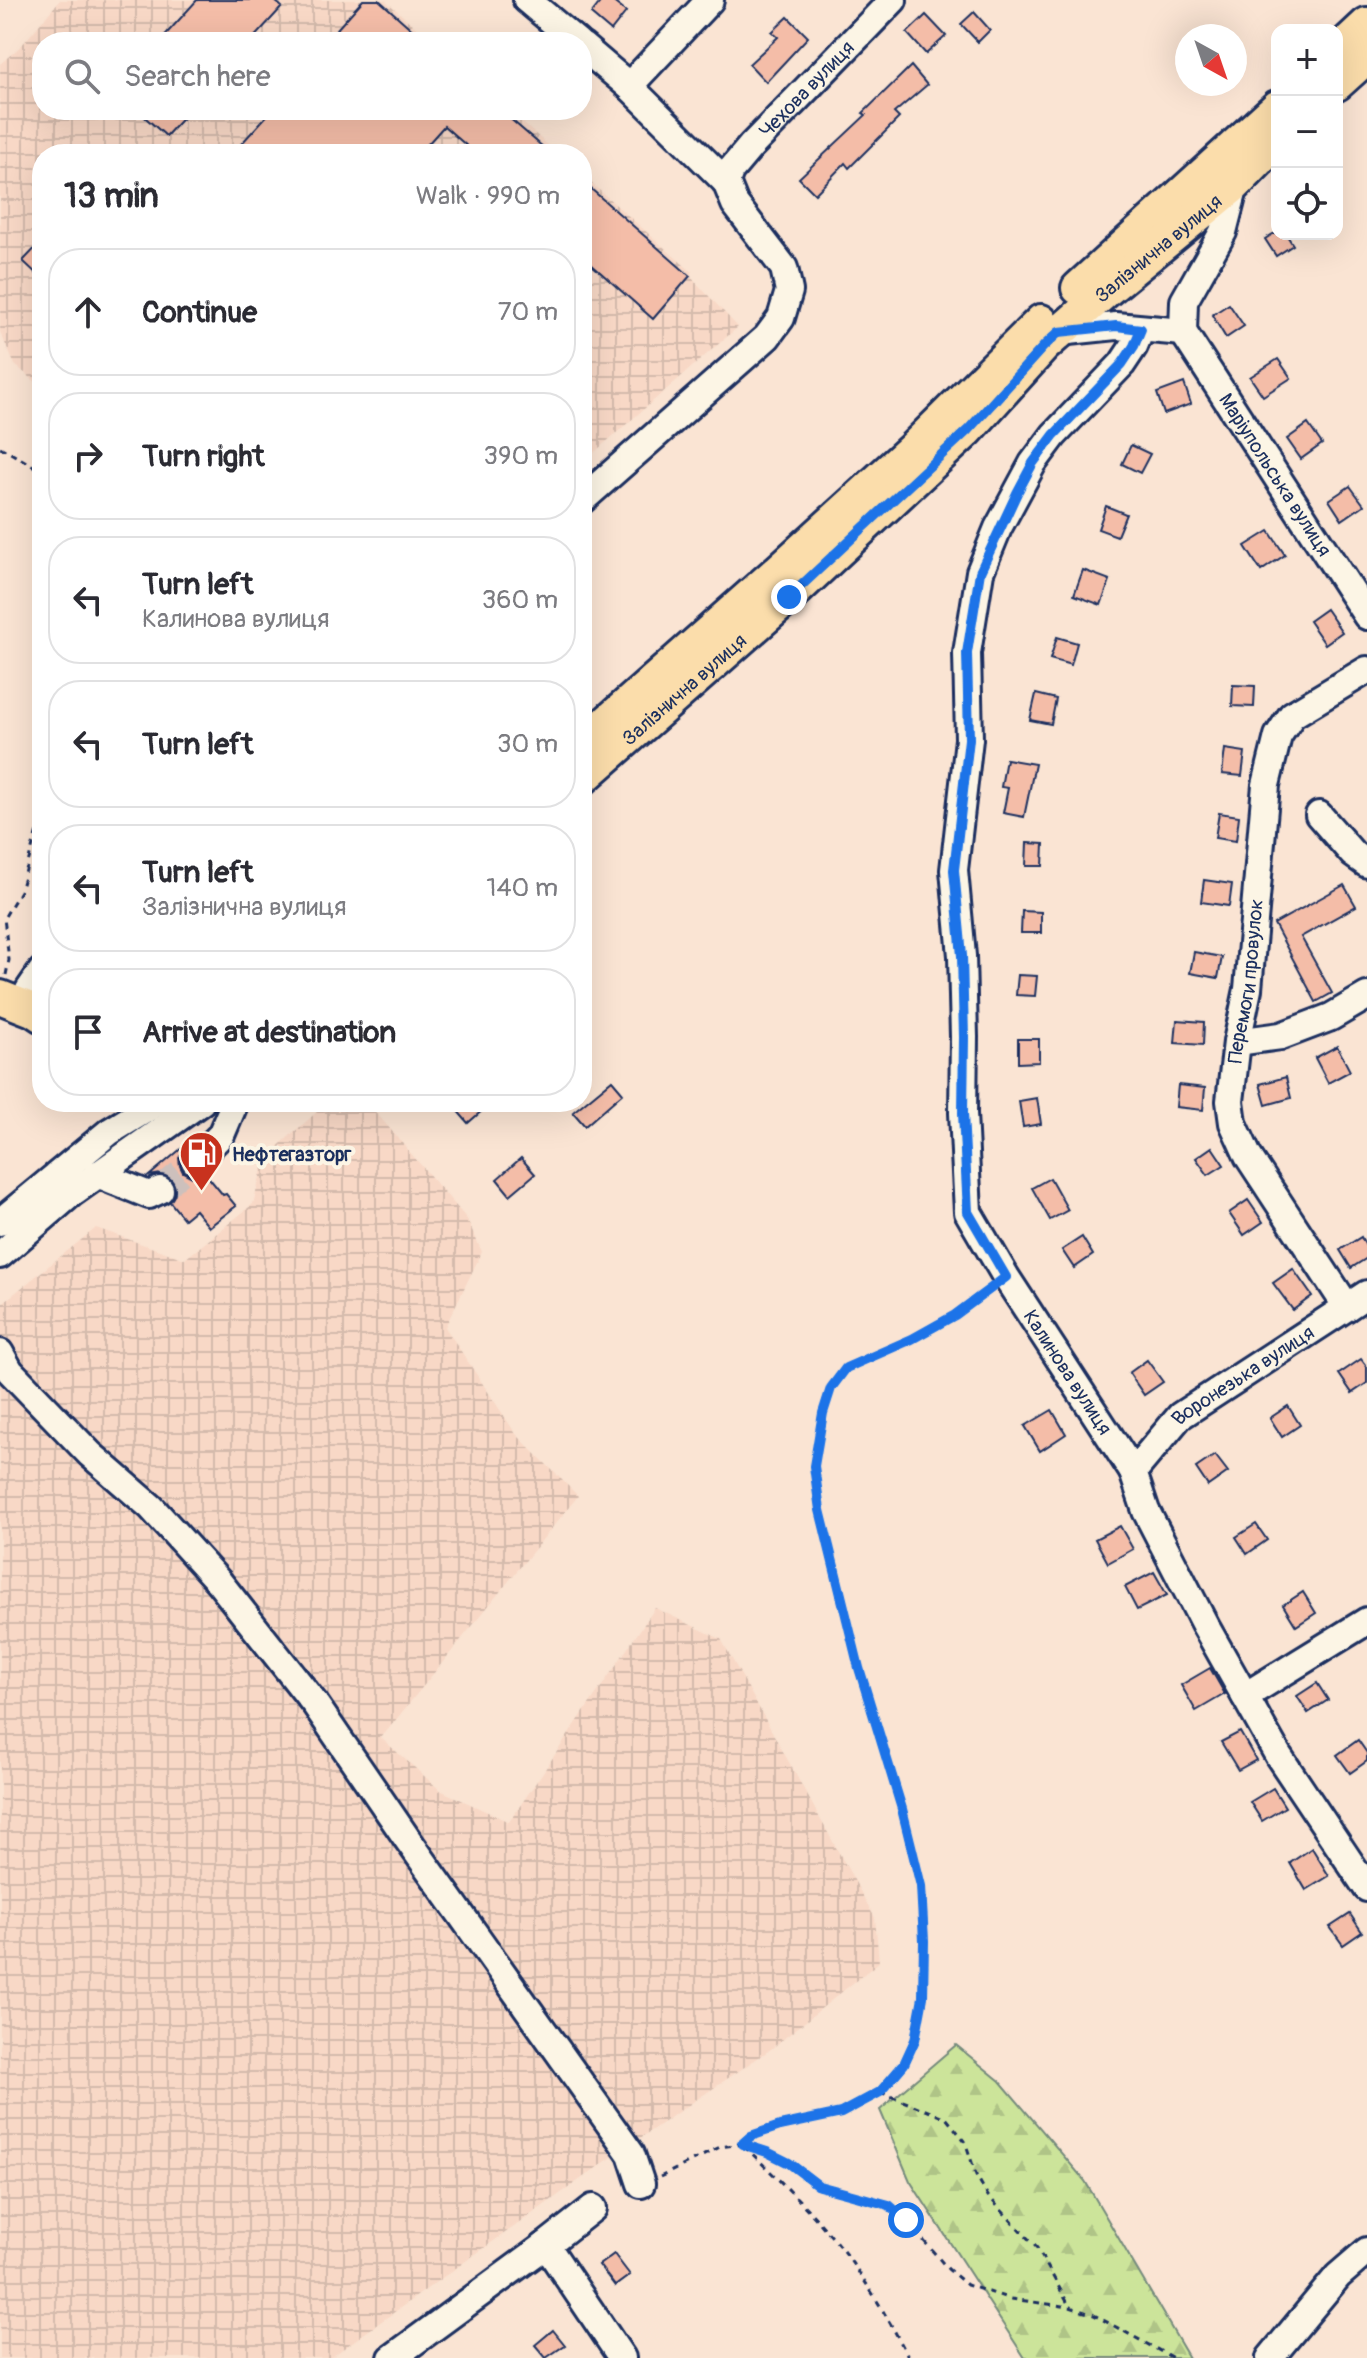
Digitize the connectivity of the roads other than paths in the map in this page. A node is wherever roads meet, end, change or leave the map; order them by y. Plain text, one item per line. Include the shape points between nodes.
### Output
1 (527, 0) edge
2 (710, 0) edge
3 (893, 0) edge
4 (1367, 24) edge
5 (565, 32) edge
6 (1343, 46) edge
7 (592, 55) edge
8 (1367, 57) edge
9 (1343, 79) edge
10 (629, 86) junction
11 (1271, 112) edge
12 (1271, 148) edge
13 (726, 182) junction
14 (1235, 185) junction
15 (1141, 329) junction
16 (1059, 332) junction
17 (1183, 332) junction
18 (592, 491) edge
19 (1367, 616) edge
20 (1367, 670) edge
21 (592, 735) edge
22 (592, 770) edge
23 (1319, 815) dead end
24 (1367, 864) edge
25 (1367, 996) edge
26 (1, 998) edge
27 (32, 1011) edge
28 (1237, 1042) junction
29 (142, 1112) edge
30 (187, 1112) edge
31 (231, 1112) edge
32 (195, 1161) tunnel mouth
33 (97, 1174) junction
34 (160, 1190) dead end
35 (0, 1222) edge
36 (0, 1255) edge
37 (1357, 1300) edge
38 (0, 1353) edge
39 (1133, 1472) junction
40 (1367, 1621) edge
41 (1245, 1696) junction
42 (1367, 1888) edge
43 (641, 2184) road end
44 (593, 2208) dead end
45 (546, 2245) junction
46 (1367, 2251) edge
47 (392, 2358) edge
48 (622, 2358) edge
49 (1270, 2358) edge

1 - 5 street
2 - 10 street
3 - 13 street, Чехова вулиця via 751,146
4 - 6 main road
7 - 10 street
8 - 9 main road
10 - 13 street
11 - 21 main road, Залізнична вулиця via 1021,338 912,449
12 - 14 main road, Залізнична вулиця
13 - 18 street via 735,204 784,268 789,291 781,318 767,337
14 - 16 main road, Залізнична вулиця
14 - 17 street via 1223,232 1184,301
15 - 16 street
15 - 17 street
15 - 39 street, Калинова вулиця via 1122,364 1033,463 980,572 967,653 969,739 954,870 962,956 968,1212
16 - 22 main road, Залізнична вулиця via 968,430
17 - 19 street, Маріупольська вулиця
20 - 28 street, Перемоги провулок via 1292,715 1278,736 1266,785 1248,989
23 - 24 street
25 - 28 street via 1281,1036
26 - 27 main road
28 - 37 street, Перемоги провулок via 1230,1101 1248,1156
29 - 35 street via 109,1132
30 - 33 street
31 - 32 street via 221,1135
33 - 34 street via 149,1195
33 - 36 street
37 - 39 street, Воронезька вулиця via 1180,1416
38 - 43 street via 10,1371 90,1454 151,1507 219,1582 315,1704 631,2154
39 - 41 street, Калинова вулиця via 1146,1511
40 - 41 street
41 - 42 street, Калинова вулиця
44 - 45 street
45 - 47 street
45 - 48 street
46 - 49 street via 1338,2276

